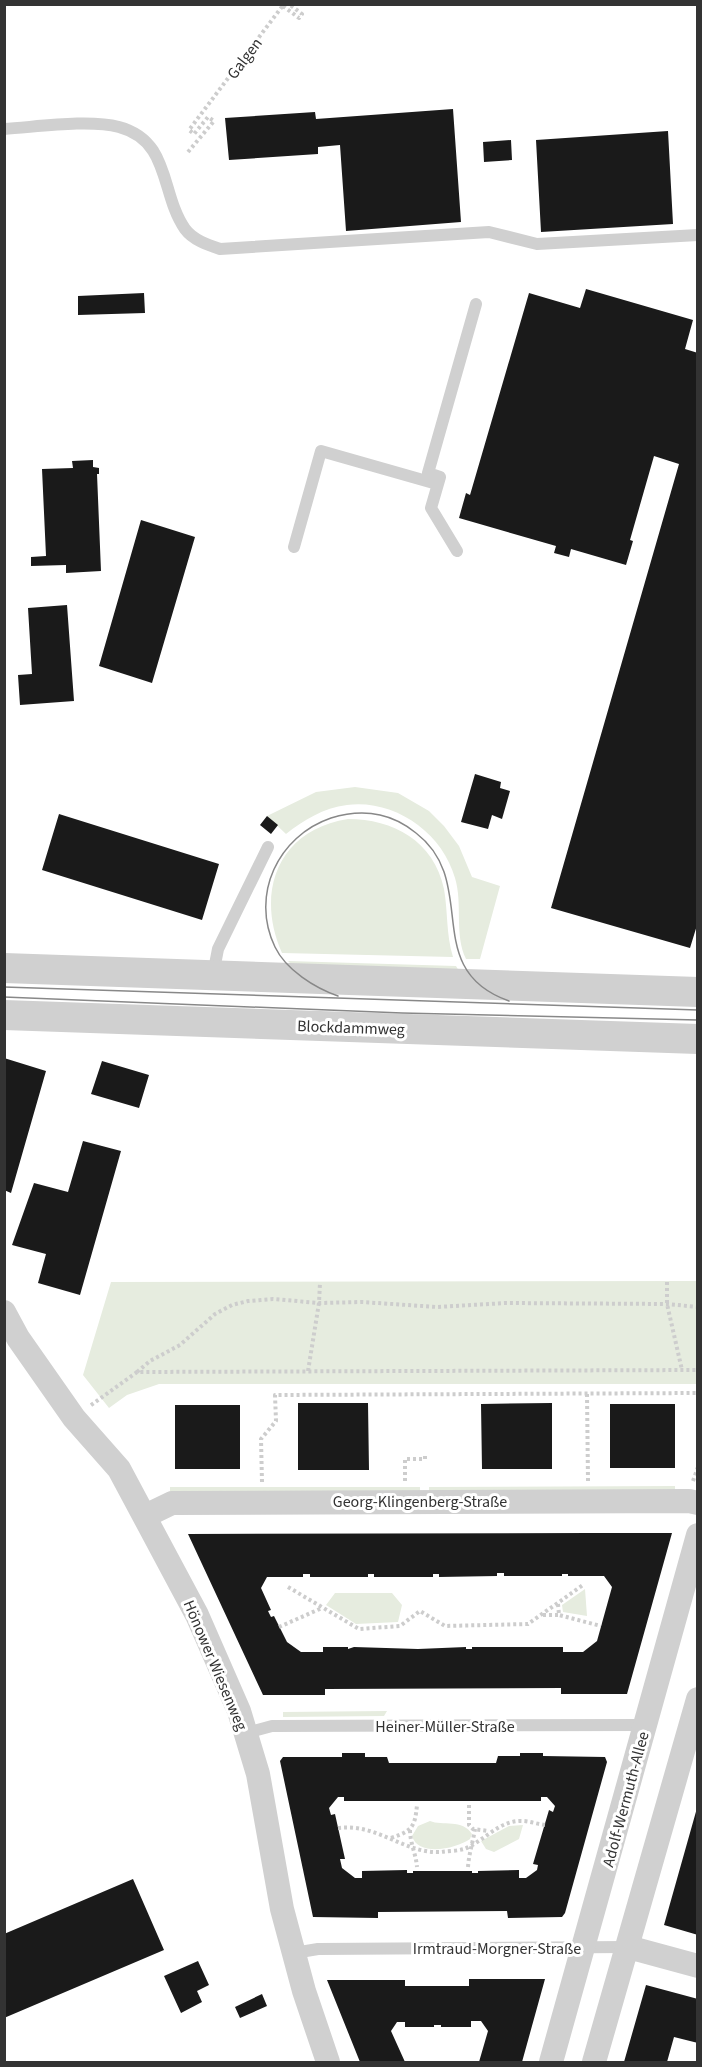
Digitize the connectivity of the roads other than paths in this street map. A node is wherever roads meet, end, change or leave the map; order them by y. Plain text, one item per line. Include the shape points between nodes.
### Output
1 (4, 129) edge
2 (698, 235) edge
3 (476, 304) dead end
4 (438, 484) junction
5 (294, 547) dead end
6 (457, 550) dead end
7 (268, 847) dead end
8 (4, 968) edge
9 (213, 976) junction
10 (698, 992) edge
11 (4, 1015) edge
12 (698, 1039) edge
13 (4, 1312) edge
14 (695, 1493) edge
15 (145, 1516) junction
16 (698, 1535) edge
17 (698, 1699) edge
18 (645, 1725) junction
19 (246, 1733) junction
20 (693, 1733) edge
21 (628, 1947) junction
22 (584, 1948) junction
23 (294, 1953) junction
24 (698, 1966) edge
25 (328, 2062) edge
26 (550, 2062) edge
27 (594, 2062) edge

1 - 2 lane via 95,124 119,127 139,136 157,153 186,230 204,244 220,249 489,232 537,244
3 - 4 lane via 428,473 440,477
4 - 5 lane via 321,451
4 - 6 lane via 431,508
7 - 9 lane via 218,949
8 - 9 street
9 - 10 street
11 - 12 street, Blockdammweg
13 - 15 street, Hönower Wiesenweg via 74,1418 119,1469
14 - 15 street, Georg-Klingenberg-Straße via 689,1501 172,1503
15 - 19 street, Hönower Wiesenweg via 197,1615
16 - 18 street, Adolf-Wermuth-Allee
17 - 20 street
18 - 19 lane, Heiner-Müller-Straße via 272,1726
18 - 22 street, Adolf-Wermuth-Allee
19 - 23 street, Hönower Wiesenweg
20 - 21 street
21 - 22 lane, Irmtraud-Morgner-Straße
21 - 24 street, Irmtraud-Morgner-Straße
21 - 27 street
22 - 23 lane, Irmtraud-Morgner-Straße via 318,1949
22 - 26 street, Adolf-Wermuth-Allee
23 - 25 street, Hönower Wiesenweg

